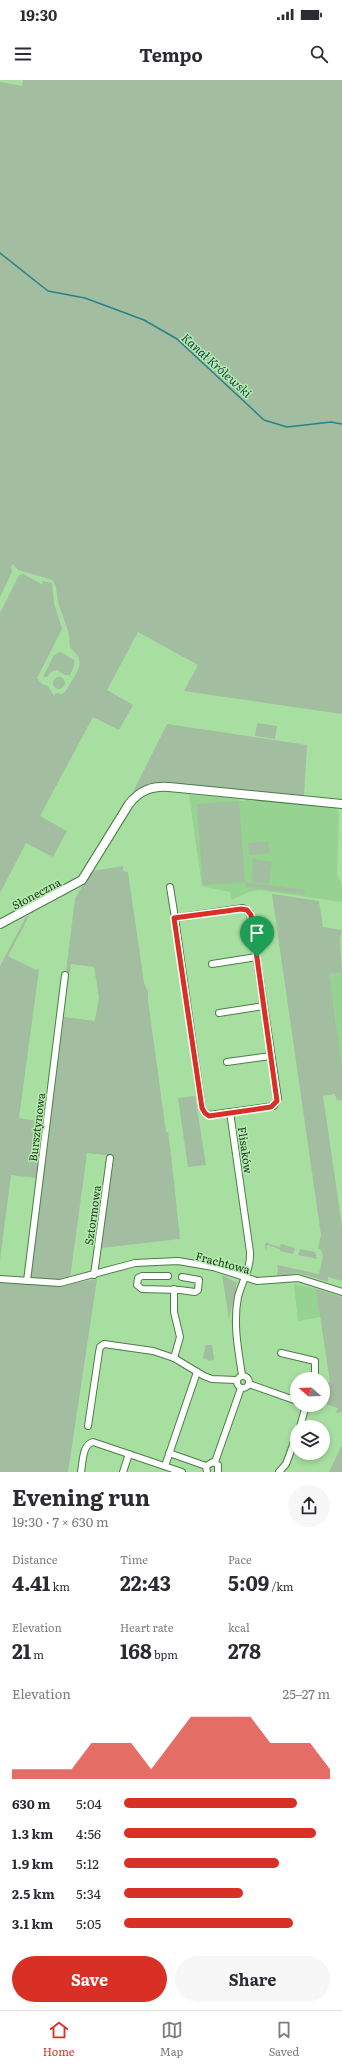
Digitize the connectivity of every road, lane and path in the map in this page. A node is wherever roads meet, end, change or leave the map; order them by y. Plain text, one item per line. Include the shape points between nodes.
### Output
1 (342, 804) edge
2 (170, 887) dead end
3 (174, 918) junction
4 (0, 924) edge
5 (257, 957) junction
6 (212, 964) dead end
7 (65, 974) dead end
8 (264, 1006) junction
9 (219, 1013) dead end
10 (271, 1056) junction
11 (227, 1062) dead end
12 (230, 1112) junction
13 (110, 1158) dead end
14 (96, 1275) junction
15 (168, 1276) dead end
16 (182, 1277) dead end
17 (245, 1277) junction
18 (0, 1279) edge
19 (27, 1281) junction
20 (174, 1289) junction
21 (342, 1292) edge
22 (281, 1353) dead end
23 (174, 1358) junction
24 (197, 1372) junction
25 (315, 1372) edge
26 (242, 1375) junction
27 (236, 1380) junction
28 (249, 1384) junction
29 (241, 1388) junction
30 (290, 1399) edge
31 (88, 1426) dead end
32 (169, 1453) junction
33 (290, 1453) edge
34 (129, 1454) junction
35 (215, 1462) junction
36 (165, 1466) junction
37 (206, 1469) edge
38 (82, 1472) edge
39 (122, 1472) edge
40 (182, 1472) edge
41 (220, 1472) edge
42 (280, 1472) edge

1 - 4 street, Słoneczna via 169,787 150,788 137,794 129,804 82,880
2 - 3 street, Flisaków
3 - 5 street via 246,909 251,915
3 - 12 street, Flisaków via 202,1108 209,1116
5 - 6 street
5 - 8 street
7 - 19 street, Bursztynowa
8 - 9 street
8 - 10 street
10 - 11 street
10 - 12 street via 278,1098 276,1104 271,1107
12 - 17 street, Flisaków via 250,1252
13 - 14 street, Sztormowa
14 - 17 street, Frachtowa via 135,1263 174,1261 213,1267
14 - 19 street, Frachtowa via 60,1283
15 - 20 street via 142,1276 138,1278 137,1284 142,1289
16 - 20 street via 199,1280 198,1290 195,1292
17 - 21 street, Frachtowa via 265,1282 298,1278
17 - 26 street, Flisaków via 238,1296 235,1321
18 - 19 street, Frachtowa
20 - 23 street via 174,1312 180,1337
22 - 25 street via 315,1362
23 - 24 street
23 - 31 street via 153,1351 107,1344 100,1347
24 - 27 street via 212,1378
24 - 32 street
26 - 27 street
26 - 28 street via 248,1378
27 - 29 street
28 - 29 street
28 - 30 street
29 - 35 street
32 - 36 street
32 - 37 street
33 - 42 street
34 - 36 street
34 - 38 street via 90,1442 84,1450
34 - 39 street
35 - 37 street via 210,1462
35 - 41 street
36 - 40 street

